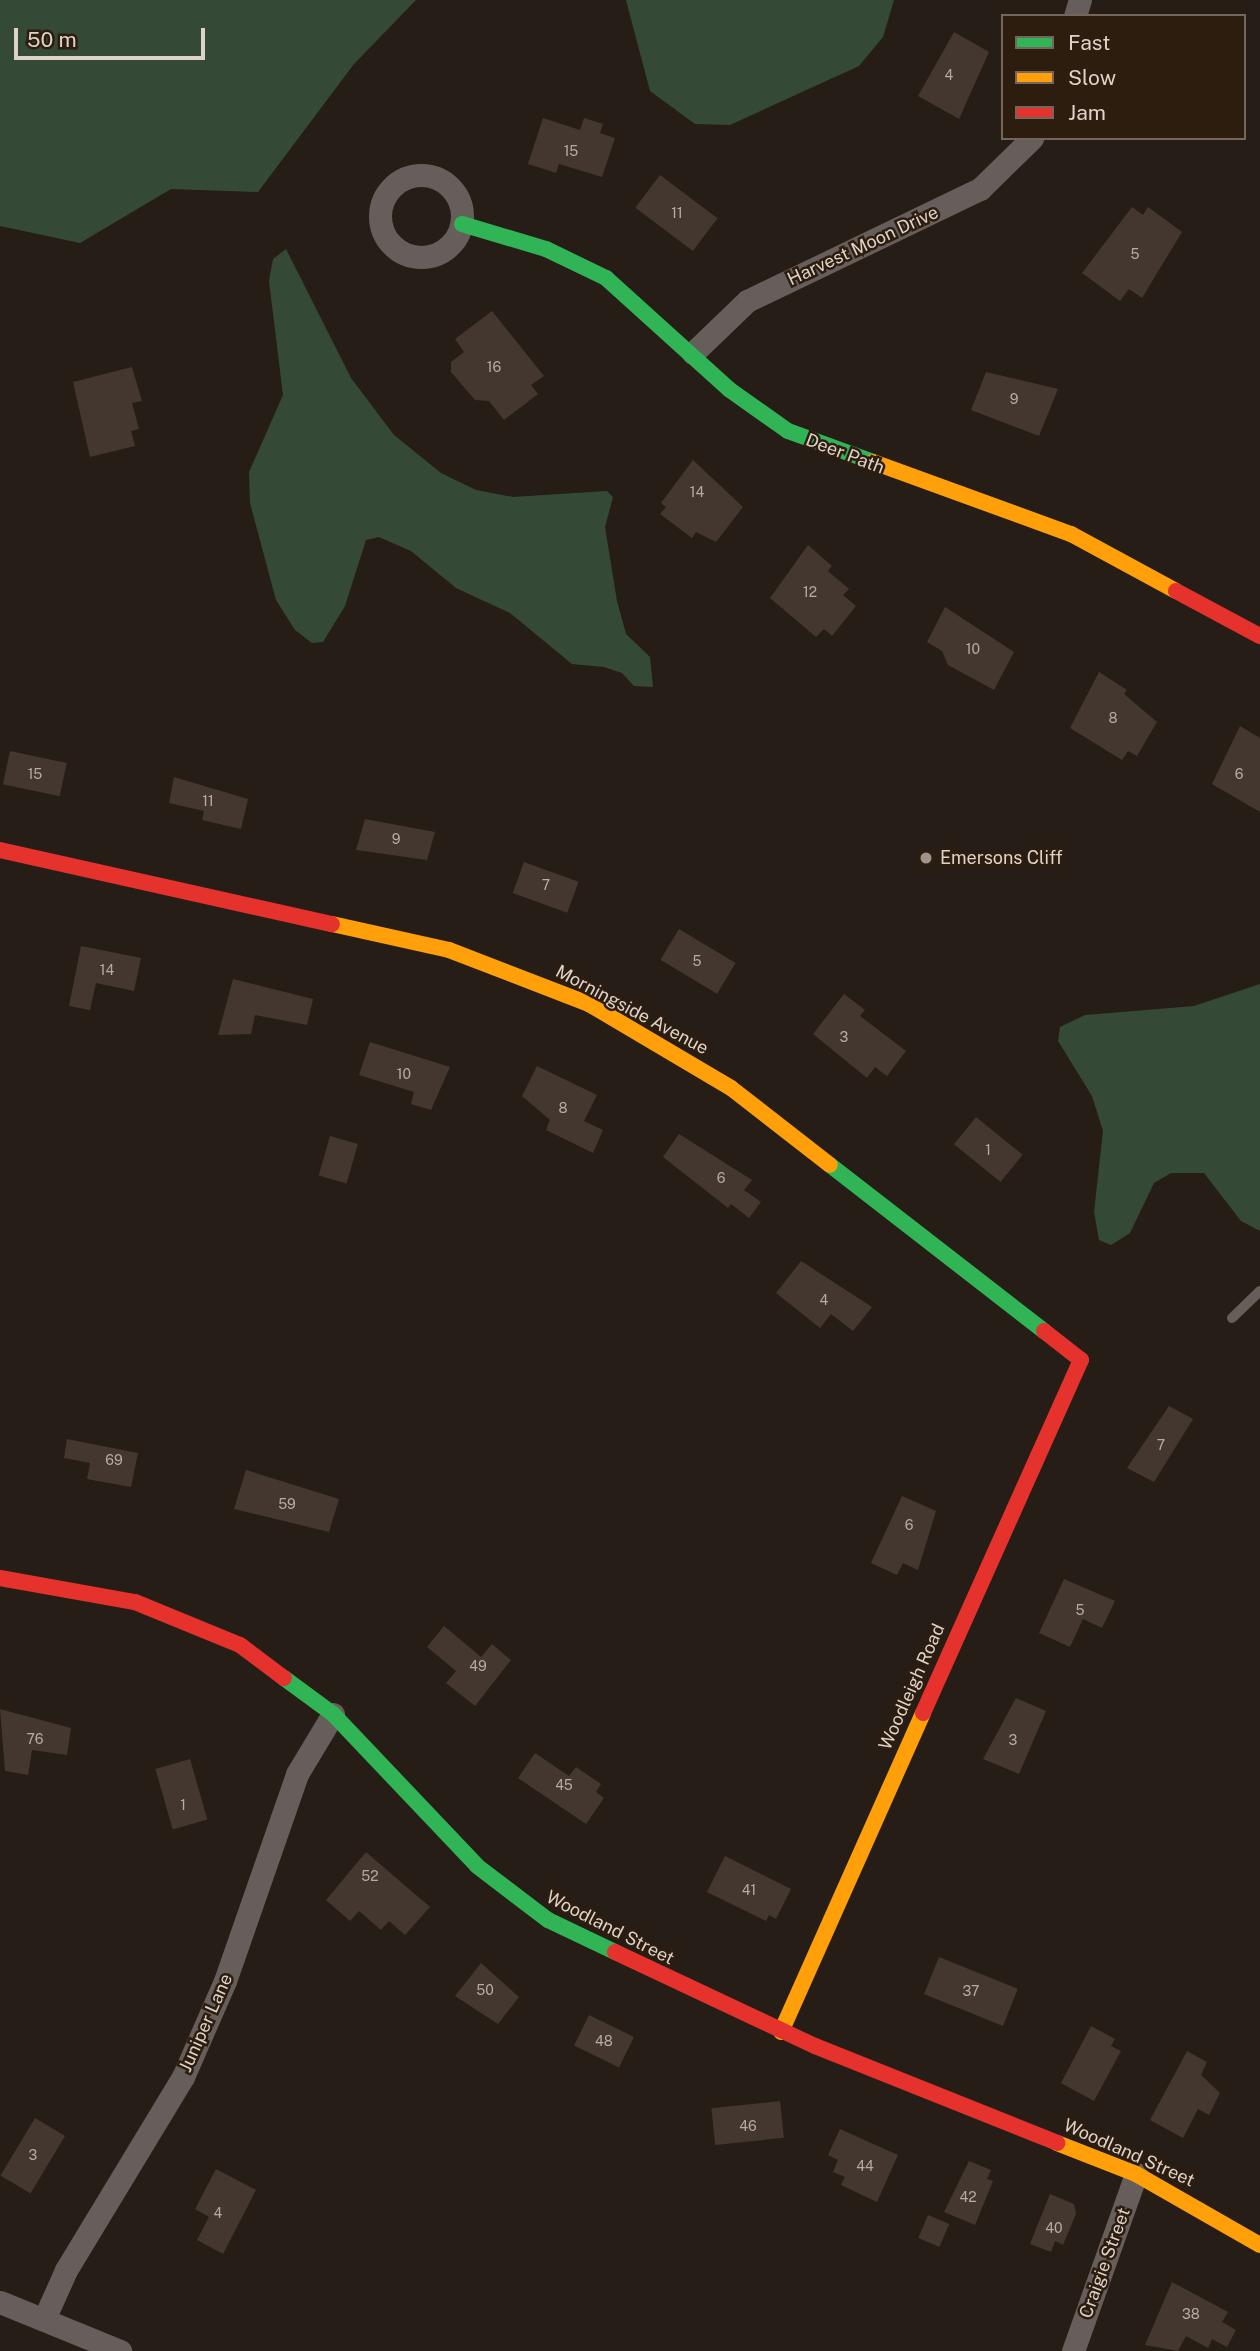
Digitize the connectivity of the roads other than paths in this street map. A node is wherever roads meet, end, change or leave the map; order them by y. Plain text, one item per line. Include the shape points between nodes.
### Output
1 (1030, 140) edge
2 (462, 224) dead end
3 (692, 353) junction
4 (1260, 636) edge
5 (0, 850) edge
6 (1260, 1291) edge
7 (1232, 1318) dead end
8 (1081, 1360) joint
9 (0, 1578) edge
10 (333, 1714) junction
11 (781, 2032) junction
12 (1136, 2174) junction
13 (1260, 2245) edge
14 (0, 2302) edge
15 (45, 2317) junction
16 (120, 2351) edge
17 (1073, 2351) edge

1 - 3 street, Harvest Moon Drive via 980,190 747,301
2 - 3 street, Deer Path via 546,248 606,278
3 - 4 street, Deer Path via 730,390 788,431 1071,534 1144,567
5 - 8 street, Morningside Avenue via 414,940 589,1004 731,1088
6 - 7 lane
8 - 11 street, Woodleigh Road
9 - 10 street, Woodland Street via 111,1596 207,1629 270,1664
10 - 11 street, Woodland Street via 477,1866 525,1905 604,1950
10 - 15 street, Juniper Lane via 297,1774 225,1982 183,2077 66,2270
11 - 12 street, Woodland Street
12 - 13 street, Woodland Street
12 - 17 street, Craigie Street
14 - 15 street
15 - 16 street

